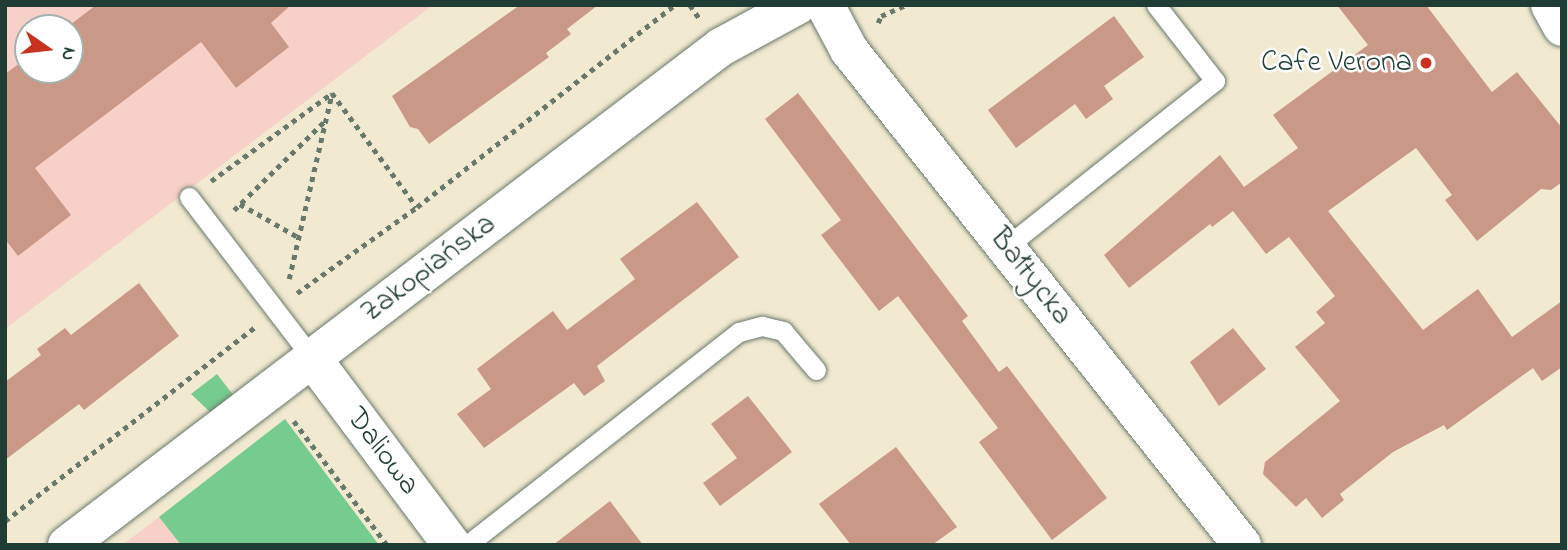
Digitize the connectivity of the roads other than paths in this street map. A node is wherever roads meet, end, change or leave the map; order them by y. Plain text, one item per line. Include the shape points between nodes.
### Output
1 (825, 5) edge
2 (1156, 5) edge
3 (1550, 5) edge
4 (785, 8) edge
5 (1562, 27) edge
6 (189, 197) road end
7 (1006, 247) junction
8 (312, 358) junction
9 (816, 370) dead end
10 (67, 545) edge
11 (452, 545) edge
12 (467, 545) edge
13 (1242, 545) edge

1 - 7 street, Bałtycka via 849,50
2 - 7 lane via 1215,81
3 - 5 street
4 - 8 street, Zakopiańska via 721,47
6 - 8 lane
7 - 13 street, Bałtycka
8 - 10 street, Zakopiańska
8 - 11 street, Daliowa
9 - 12 lane via 783,331 762,326 739,332

